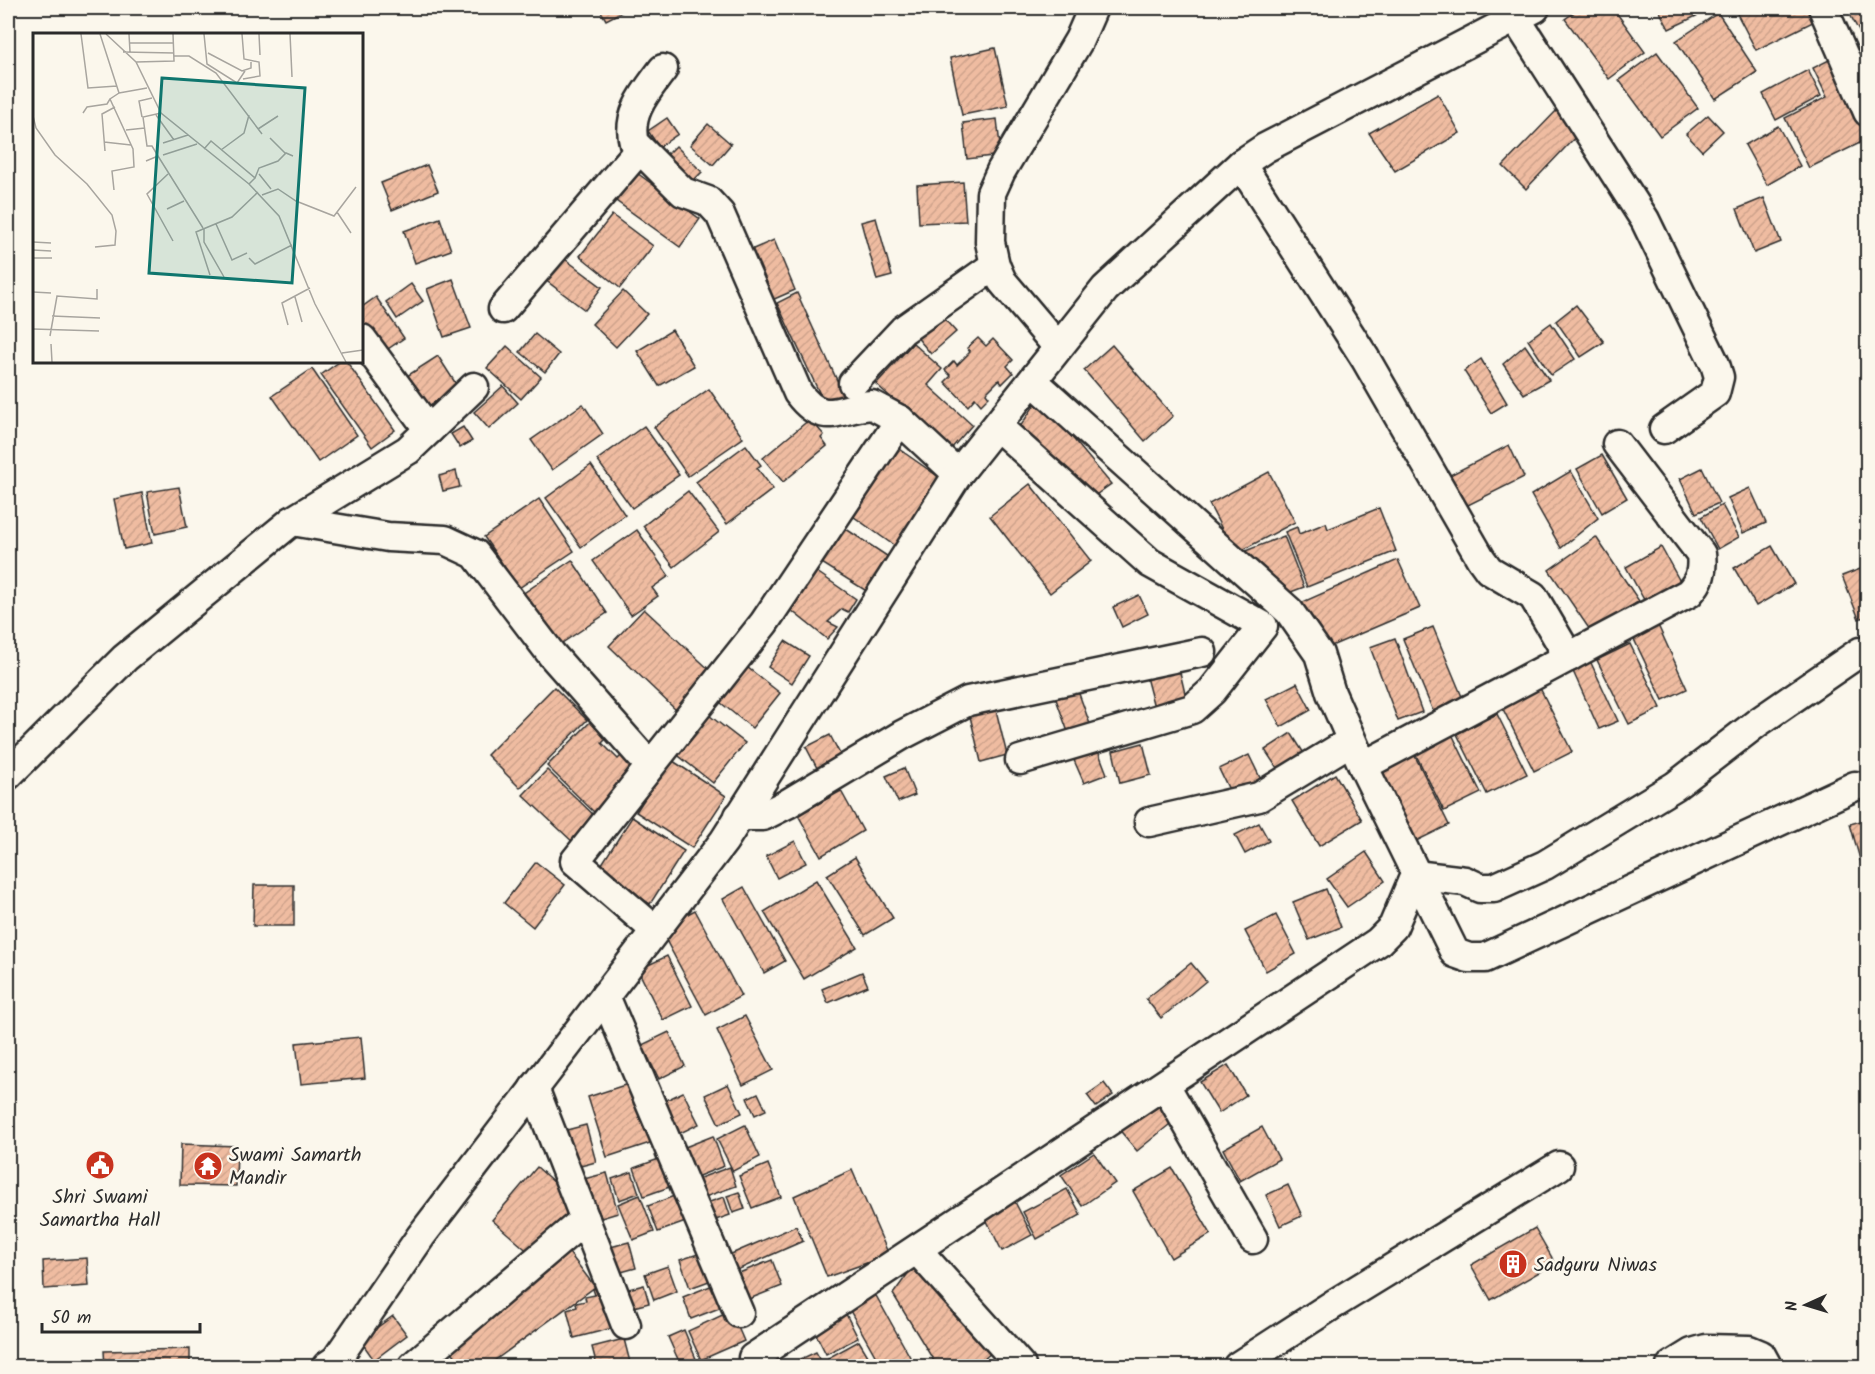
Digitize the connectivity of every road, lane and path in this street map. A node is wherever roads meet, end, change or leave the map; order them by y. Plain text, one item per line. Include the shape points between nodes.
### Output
1 (1093, 8) edge
2 (1823, 8) edge
3 (1526, 11) edge
4 (663, 69) dead end
5 (1868, 111) edge
6 (639, 150) junction
7 (1241, 164) junction
8 (995, 265) junction
9 (503, 309) dead end
10 (363, 340) edge
11 (1057, 346) junction
12 (1033, 381) junction
13 (854, 384) dead end
14 (474, 387) dead end
15 (900, 420) junction
16 (997, 426) junction
17 (1664, 429) dead end
18 (429, 430) junction
19 (1617, 444) dead end
20 (958, 474) junction
21 (292, 521) junction
22 (1202, 652) dead end
23 (1860, 652) dead end
24 (1569, 657) junction
25 (1357, 754) junction
26 (1020, 760) dead end
27 (650, 766) junction
28 (8, 776) edge
29 (1855, 786) dead end
30 (739, 816) junction
31 (1149, 822) dead end
32 (1415, 875) junction
33 (655, 930) junction
34 (605, 996) junction
35 (1166, 1085) junction
36 (534, 1088) junction
37 (1559, 1166) dead end
38 (585, 1219) junction
39 (1253, 1239) dead end
40 (918, 1251) junction
41 (739, 1312) dead end
42 (626, 1325) dead end
43 (335, 1364) edge
44 (749, 1364) edge
45 (413, 1366) edge
46 (1021, 1366) edge
47 (1238, 1366) edge
48 (1671, 1366) edge
49 (1767, 1366) edge

1 - 8 street via 1079,40 991,193 990,242
2 - 5 street
3 - 7 street via 1278,140
3 - 17 street via 1645,220 1715,364 1719,386 1715,393
4 - 6 street via 632,119 631,132
6 - 9 street
6 - 15 street via 683,192 708,201 720,214 766,325 806,404 829,415 872,405
7 - 11 street via 1104,289
7 - 24 street via 1365,358 1481,559 1490,570 1533,596
8 - 11 street via 1002,281
8 - 13 street via 903,330
10 - 18 street
11 - 12 street
12 - 16 street
12 - 25 street via 1289,611 1319,654 1330,693
14 - 18 street
15 - 20 street
15 - 27 street via 764,623
16 - 20 street
16 - 26 street via 1150,562 1263,626 1212,691 1192,709
18 - 21 street via 408,450
19 - 24 street via 1701,554 1703,568 1689,593
20 - 30 street
21 - 27 street via 387,537 445,540 475,554 552,655
21 - 28 street via 125,658
22 - 30 street via 968,701 902,735 787,804 763,816
23 - 32 street via 1675,786 1545,865 1494,888
24 - 25 street
25 - 31 street via 1259,797
25 - 32 street
27 - 33 street via 575,861
29 - 32 street via 1485,958 1455,953
30 - 33 street
32 - 35 street via 1393,927 1378,942
33 - 34 street
34 - 36 street
34 - 41 street
35 - 39 street
35 - 40 street
36 - 38 street
36 - 43 street via 421,1236
37 - 47 street
38 - 42 street
38 - 45 street
40 - 44 street
40 - 46 street
48 - 49 street via 1706,1349 1749,1350 1761,1355

